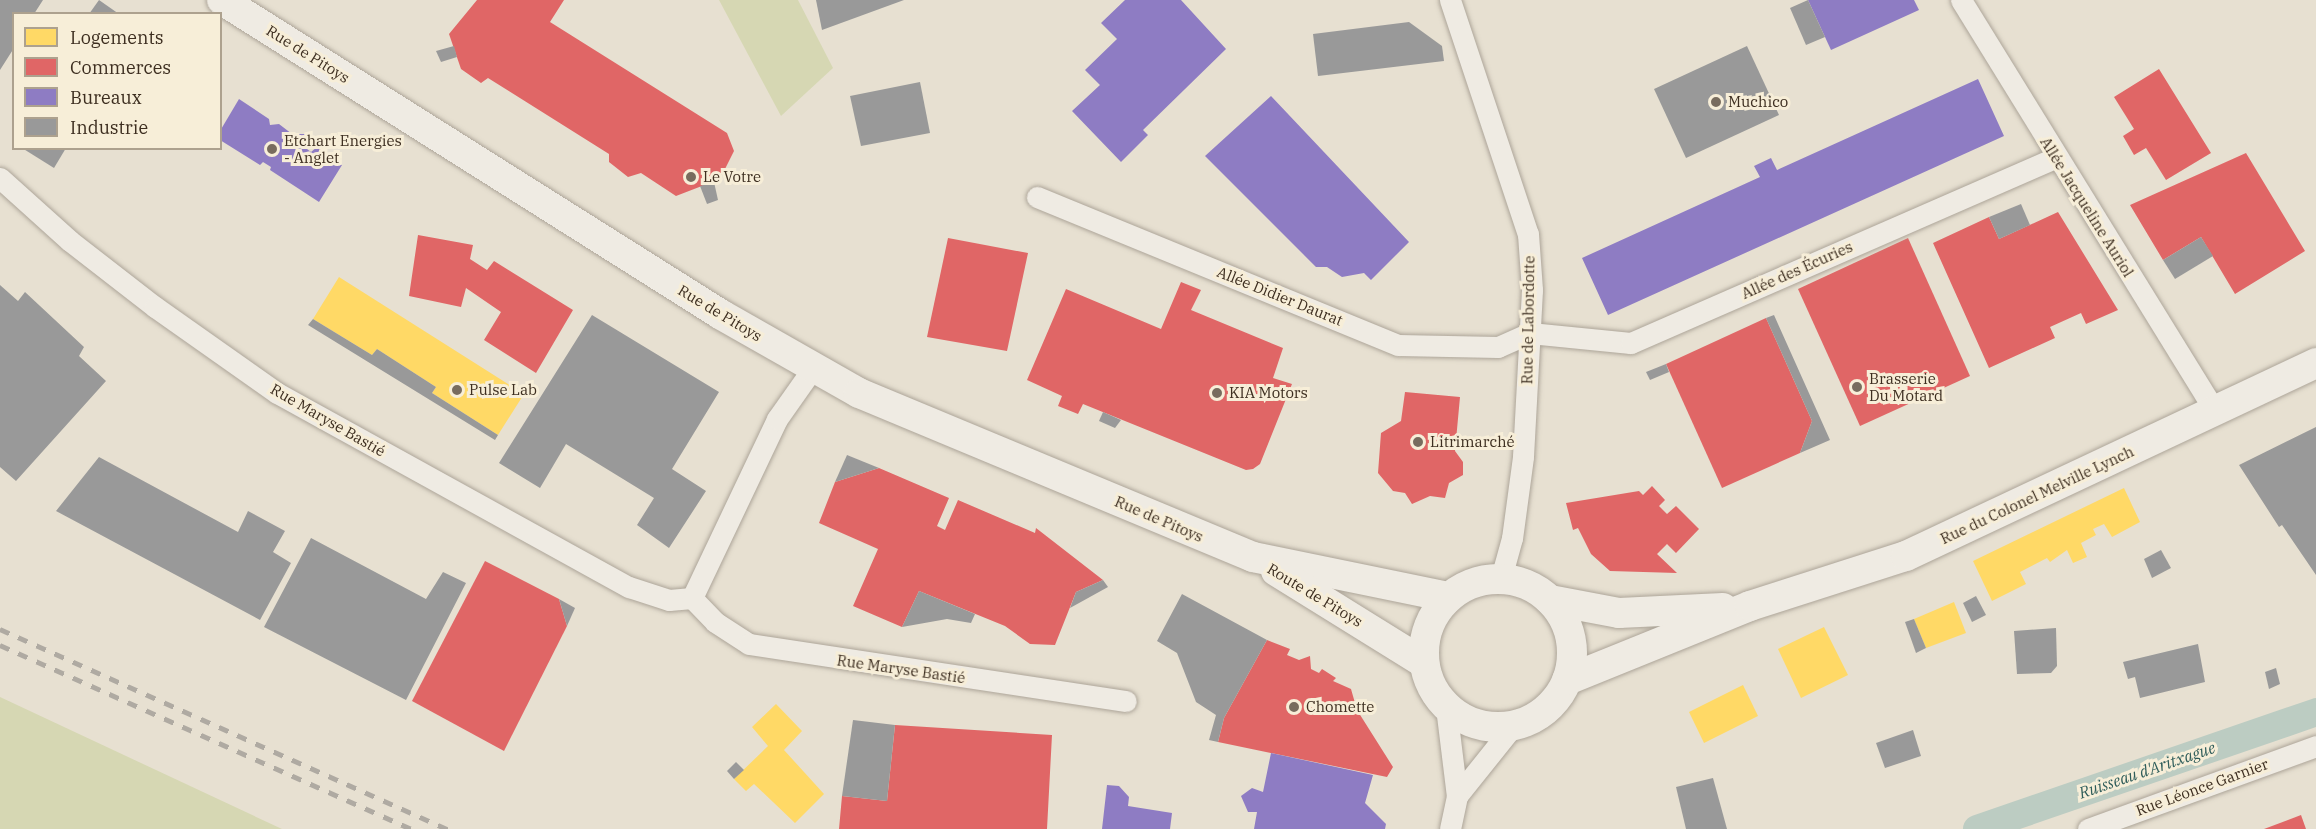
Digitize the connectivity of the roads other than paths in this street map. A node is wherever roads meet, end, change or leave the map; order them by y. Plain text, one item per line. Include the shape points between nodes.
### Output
1 (222, 0) edge
2 (1450, 0) edge
3 (1961, 0) edge
4 (2056, 157) junction
5 (0, 178) edge
6 (1037, 197) dead end
7 (1530, 333) junction
8 (2316, 363) edge
9 (813, 368) junction
10 (2216, 413) junction
11 (1253, 558) junction
12 (1501, 578) junction
13 (1449, 597) junction
14 (692, 598) junction
15 (1550, 600) junction
16 (1749, 606) junction
17 (1424, 662) junction
18 (1567, 680) junction
19 (1126, 701) dead end
20 (1446, 707) junction
21 (1512, 726) junction
22 (2316, 746) edge
23 (1457, 796) junction
24 (1450, 829) edge
25 (2088, 829) edge

1 - 9 street, Rue de Pitoys via 720,314
2 - 7 street, Rue de Labordotte via 1528,234
3 - 4 street, Allée Jacqueline Auriol
4 - 7 street, Allée des Écuries via 1631,342
4 - 10 street, Allée Jacqueline Auriol
5 - 14 street, Rue Maryse Bastié via 70,241 146,300 277,393 641,593 669,600
6 - 7 street, Allée Didier Daurat via 1398,345 1498,347
7 - 12 street, Rue de Labordotte via 1518,501
8 - 10 street, Rue du Colonel Melville Lynch
9 - 11 street, Rue de Pitoys via 859,393
9 - 14 street via 777,419
10 - 16 street, Rue du Colonel Melville Lynch via 1906,556
11 - 13 street, Route de Pitoys
11 - 17 street, Route de Pitoys
12 - 13 street via 1473,582
12 - 15 street via 1527,585
13 - 17 street via 1433,615 1424,638
14 - 19 street, Rue Maryse Bastié via 715,622 749,644
15 - 16 street, Rue du Colonel Melville Lynch via 1619,613
15 - 18 street via 1571,638
16 - 18 street, Rue du Colonel Melville Lynch
17 - 20 street via 1431,687
18 - 21 street via 1546,711
20 - 21 street via 1465,720 1488,727
20 - 23 street
21 - 23 street
22 - 25 street, Rue Léonce Garnier
23 - 24 street

